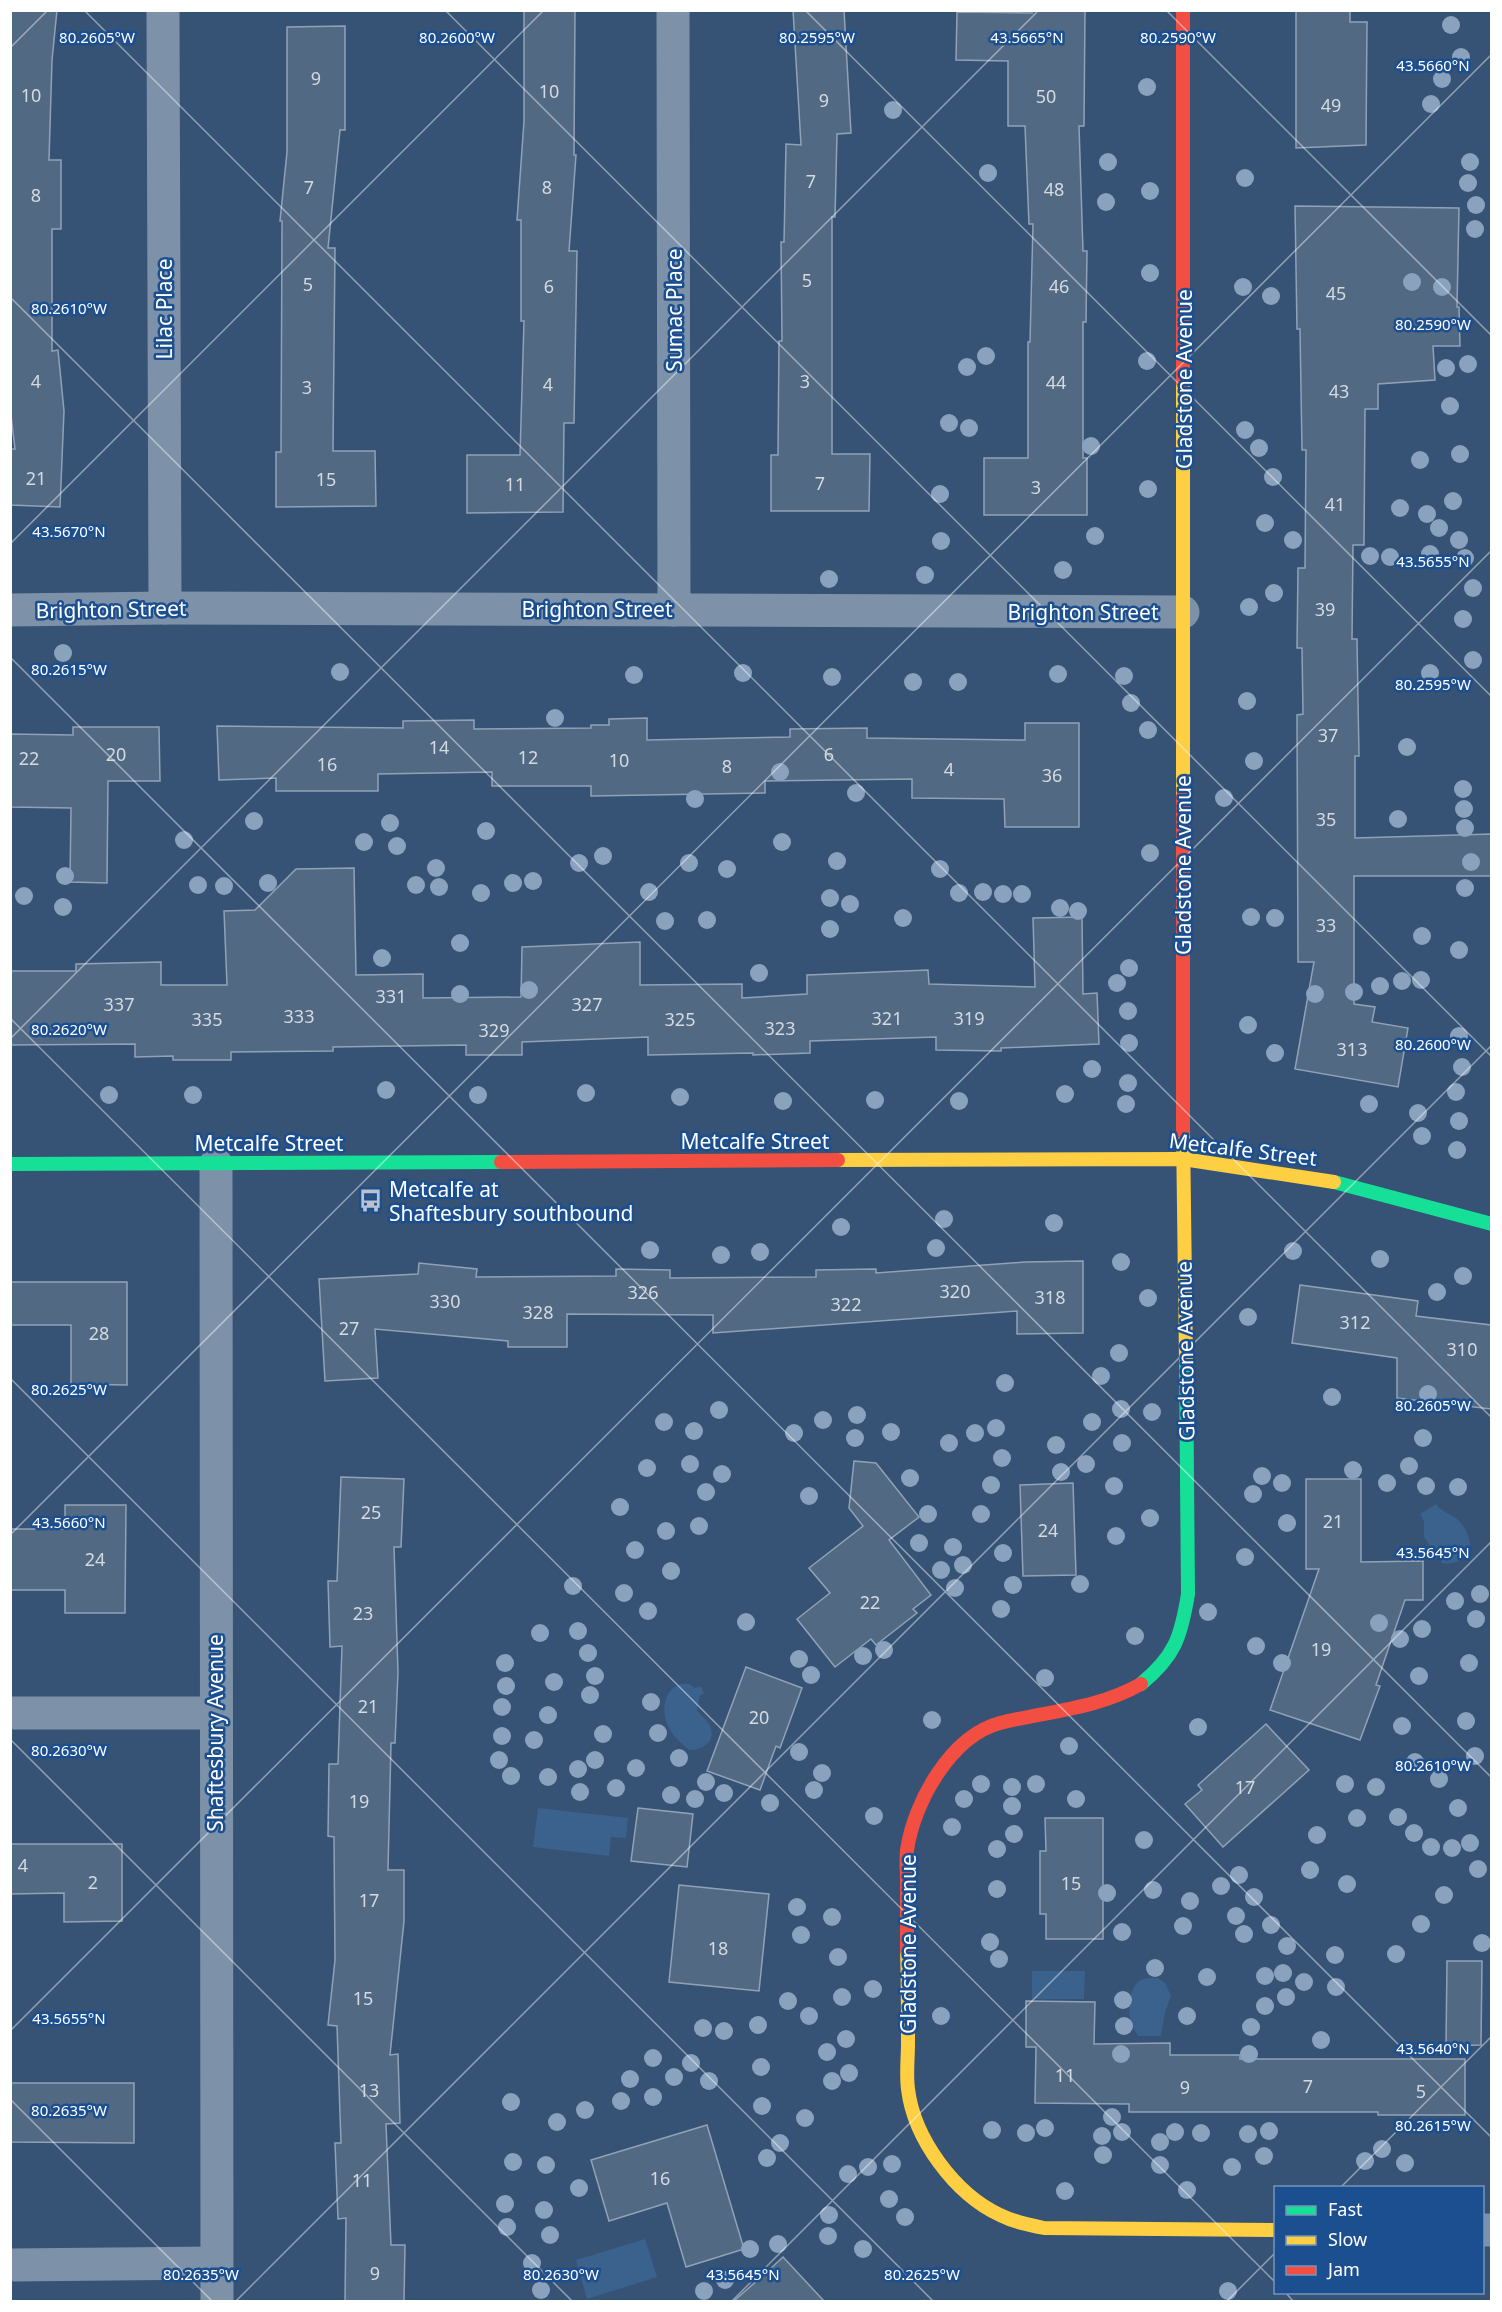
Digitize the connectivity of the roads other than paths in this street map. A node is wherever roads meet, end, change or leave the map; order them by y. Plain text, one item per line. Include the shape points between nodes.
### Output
1 (164, 10) edge
2 (673, 10) edge
3 (1183, 10) edge
4 (165, 608) junction
5 (10, 610) edge
6 (674, 610) junction
7 (1183, 612) junction
8 (1183, 1159) junction
9 (10, 1164) edge
10 (216, 1164) junction
11 (1491, 1224) edge
12 (10, 1713) edge
13 (215, 1713) junction
14 (1274, 2230) edge
15 (216, 2263) junction
16 (10, 2265) edge
17 (217, 2301) edge

1 - 4 street, Lilac Place
2 - 6 street, Sumac Place
3 - 7 street, Gladstone Avenue
4 - 5 street, Brighton Street
4 - 6 street, Brighton Street
6 - 7 street, Brighton Street
7 - 8 street, Gladstone Avenue
8 - 10 street, Metcalfe Street
8 - 11 street, Metcalfe Street via 1346,1184
8 - 14 street, Gladstone Avenue via 1188,1594 1183,1628 1157,1673 1130,1691 1092,1704 987,1727 958,1747 937,1774 918,1811 907,1850 909,2090 914,2114 932,2153 945,2171 999,2216 1069,2230
9 - 10 street, Metcalfe Street
10 - 13 street, Shaftesbury Avenue
12 - 13 street
13 - 15 street, Shaftesbury Avenue
15 - 16 street
15 - 17 street, Shaftesbury Avenue

